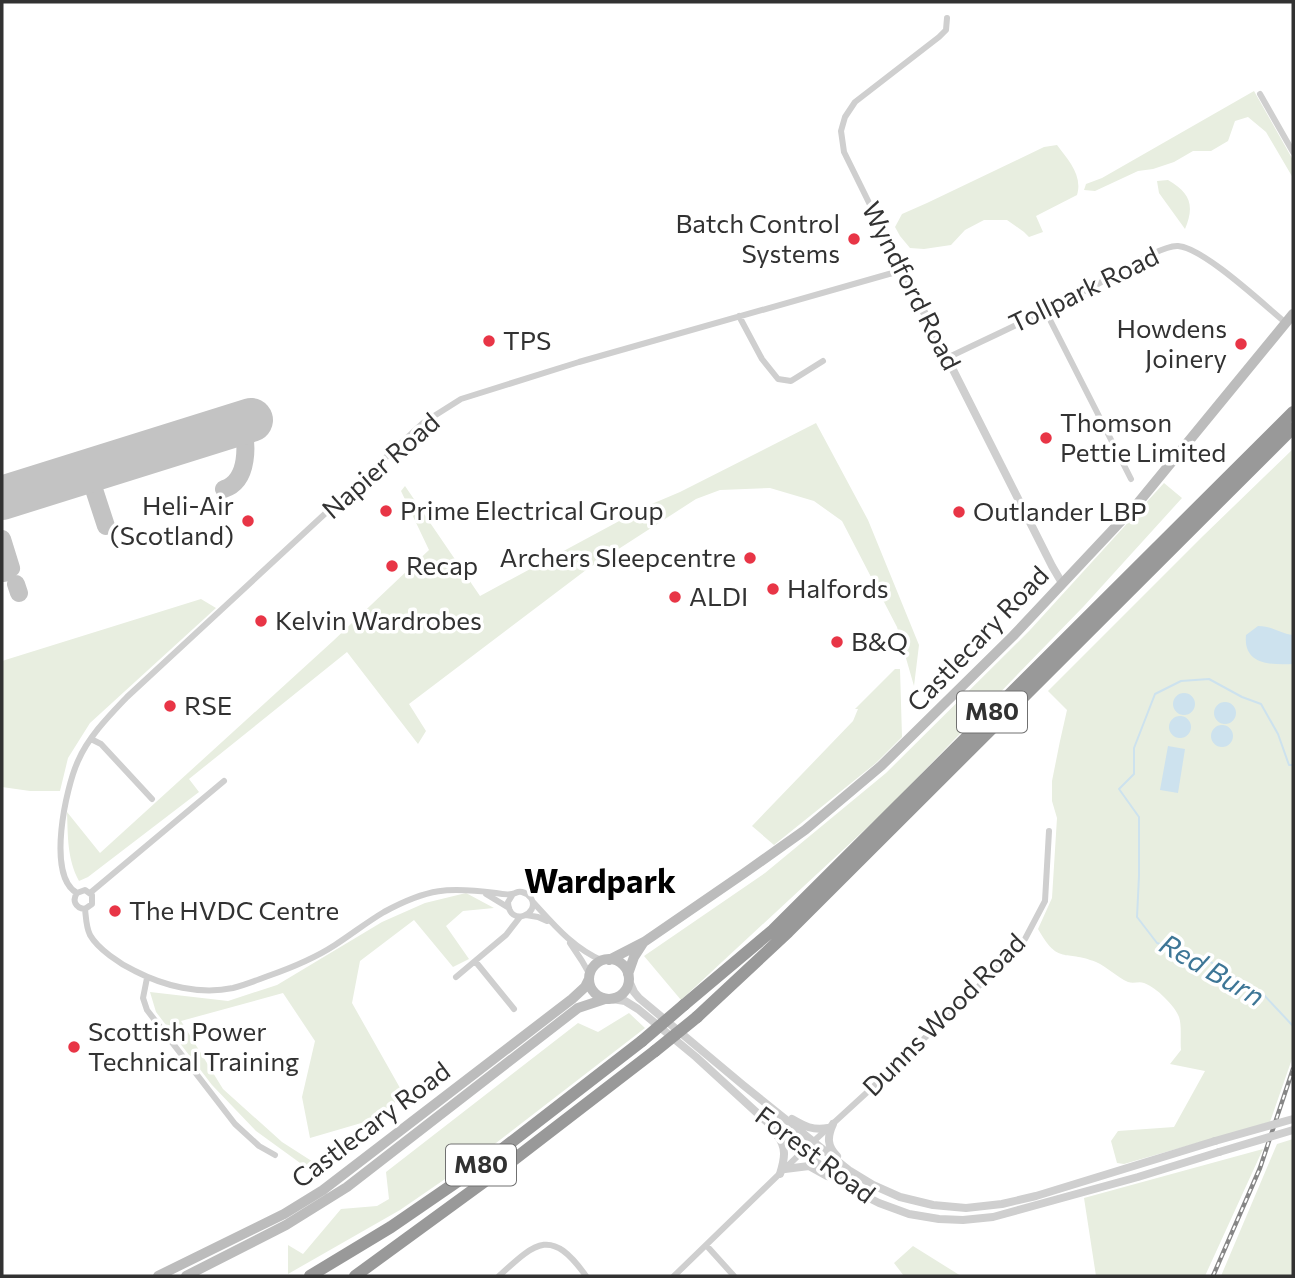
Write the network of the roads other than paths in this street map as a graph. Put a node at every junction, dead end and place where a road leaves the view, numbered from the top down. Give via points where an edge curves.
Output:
1 (947, 18) dead end
2 (1260, 94) dead end
3 (1293, 152) edge
4 (879, 223) joint
5 (903, 270) junction
6 (1045, 310) junction
7 (1293, 314) edge
8 (739, 316) junction
9 (1286, 323) junction
10 (947, 358) junction
11 (823, 361) dead end
12 (1293, 412) edge
13 (1293, 428) edge
14 (1131, 479) dead end
15 (1062, 583) junction
16 (91, 738) junction
17 (224, 781) dead end
18 (152, 799) dead end
19 (1049, 831) dead end
20 (475, 890) junction
21 (77, 893) junction
22 (90, 893) junction
23 (513, 894) junction
24 (532, 901) junction
25 (85, 909) junction
26 (510, 910) junction
27 (523, 916) junction
28 (549, 921) junction
29 (506, 935) junction
30 (567, 939) junction
31 (644, 942) junction
32 (606, 960) junction
33 (475, 961) junction
34 (456, 976) dead end
35 (589, 977) junction
36 (628, 977) junction
37 (147, 978) junction
38 (608, 999) junction
39 (514, 1009) dead end
40 (771, 1107) junction
41 (761, 1116) junction
42 (1293, 1119) edge
43 (830, 1126) junction
44 (797, 1129) junction
45 (1293, 1130) edge
46 (813, 1142) junction
47 (803, 1151) junction
48 (275, 1155) dead end
49 (825, 1168) junction
50 (782, 1171) junction
51 (856, 1174) junction
52 (851, 1189) junction
53 (413, 1234) junction
54 (706, 1245) junction
55 (158, 1276) edge
56 (186, 1276) edge
57 (310, 1276) edge
58 (345, 1276) edge
59 (355, 1276) edge
60 (499, 1276) edge
61 (586, 1276) edge
62 (674, 1276) edge
63 (734, 1276) edge

1 - 4 street, Wyndford Road via 946,30 939,37 855,102 845,117 841,131 844,152
2 - 3 street
4 - 5 street, Wyndford Road
5 - 8 street, Napier Road
5 - 10 street, Wyndford Road
6 - 9 street, Tollpark Road via 1175,246 1208,259
6 - 10 street, Tollpark Road
6 - 14 street
7 - 9 main road, Castlecary Road
8 - 11 street via 778,379 790,381
8 - 16 street, Napier Road via 461,399 423,423 127,697
9 - 15 main road, Castlecary Road via 1138,503
10 - 15 street, Wyndford Road
12 - 57 highway, M80, bridge via 773,930 642,1041 487,1161
13 - 53 highway, M80, bridge via 788,932 697,1017
15 - 31 main road, Castlecary Road via 909,739 840,802
16 - 18 street
16 - 21 street, Napier Road via 71,781 61,830 65,877
17 - 22 street
19 - 43 street, Dunns Wood Road via 1045,901 1025,939
20 - 23 street, Napier Road
20 - 26 street, Napier Road
20 - 37 street, Napier Road via 437,891 405,900 334,946 286,970 232,988 200,990
21 - 22 street
21 - 25 street, Napier Road via 75,903
22 - 25 street via 92,904
23 - 24 street via 525,893
23 - 26 street
24 - 27 street via 532,909
24 - 28 street
25 - 37 street, Napier Road via 90,936 110,956
26 - 27 street
26 - 29 street
27 - 28 street
27 - 29 street
28 - 30 street
29 - 33 street
30 - 32 street
30 - 35 street
31 - 32 main road, Castlecary Road
31 - 36 main road, Castlecary Road
32 - 35 main road via 595,965
32 - 36 main road via 619,962
33 - 34 street
33 - 39 street
35 - 38 main road via 594,993
35 - 55 main road, Castlecary Road via 580,993 564,1006 323,1190
36 - 38 main road via 624,992
36 - 40 street, Forest Road via 639,998
37 - 48 street via 142,998 147,1010 235,1124
38 - 41 street, Forest Road via 638,1009
38 - 56 main road, Castlecary Road via 578,1008 337,1194
40 - 43 street via 810,1129
40 - 44 street, Forest Road
41 - 47 street, Forest Road
41 - 50 street via 782,1142
42 - 51 street, Forest Road, bridge via 1002,1204 933,1205 900,1197
43 - 46 street, Dunns Wood Road
43 - 51 street via 832,1150
44 - 46 street, Forest Road
44 - 47 street
45 - 52 street, Forest Road, bridge via 983,1218 909,1214
46 - 47 street, Dunns Wood Road
46 - 49 street
46 - 51 street, Forest Road
47 - 49 street, Forest Road
47 - 50 street, Dunns Wood Road
49 - 52 street, Forest Road
50 - 52 street via 809,1166
50 - 54 street, Dunns Wood Road
53 - 58 highway, M80
53 - 59 highway, M80
54 - 62 street, Dunns Wood Road
54 - 63 street
60 - 61 street via 542,1244 555,1245

